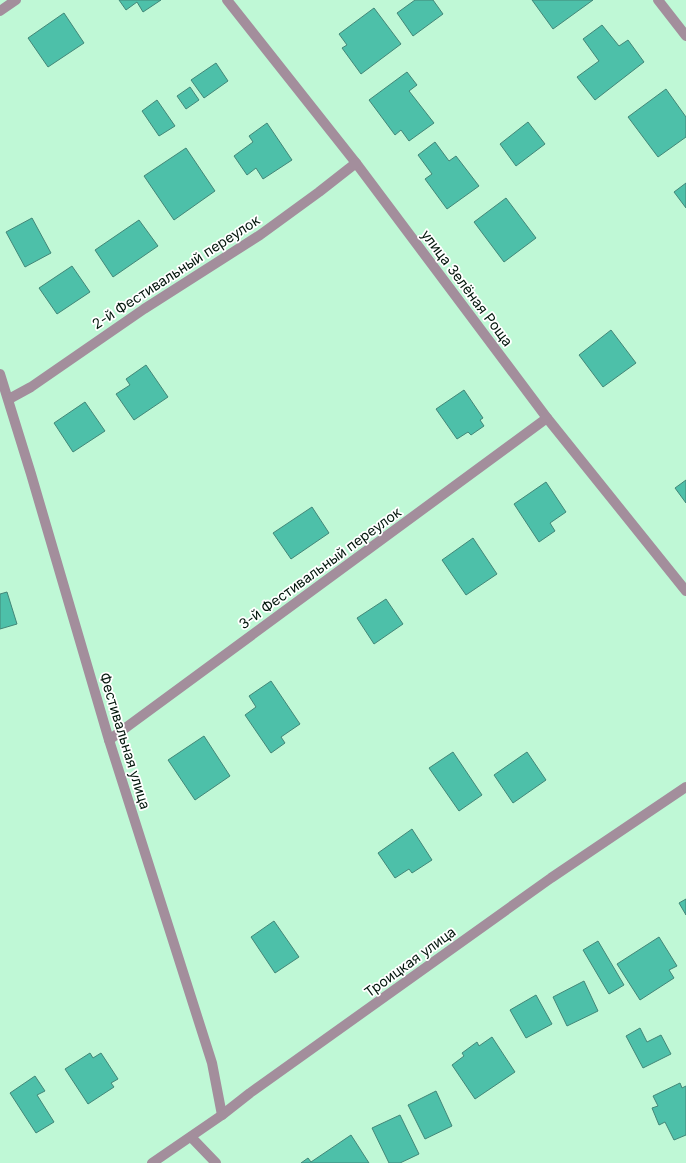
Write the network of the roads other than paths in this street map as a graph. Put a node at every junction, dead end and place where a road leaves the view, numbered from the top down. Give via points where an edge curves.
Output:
1 (16, 0) edge
2 (227, 0) edge
3 (658, 0) edge
4 (0, 11) edge
5 (686, 36) edge
6 (356, 163) junction
7 (0, 374) edge
8 (9, 399) junction
9 (547, 418) junction
10 (686, 591) edge
11 (109, 740) junction
12 (686, 787) edge
13 (222, 1115) junction
14 (190, 1137) junction
15 (152, 1163) edge
16 (216, 1163) edge

1 - 4 street
2 - 6 street, улица Зелёная Роща
3 - 5 street
6 - 8 street, 2-й Фестивальный переулок via 260,235 144,308 31,387
6 - 9 street, улица Зелёная Роща
7 - 8 street, Фестивальная улица
8 - 11 street, Фестивальная улица
9 - 10 street, улица Зелёная Роща
9 - 11 street, 3-й Фестивальный переулок
11 - 13 street, Фестивальная улица via 212,1063
12 - 13 street, Троицкая улица via 551,878
13 - 14 street, Троицкая улица
14 - 15 street, Троицкая улица
14 - 16 street

